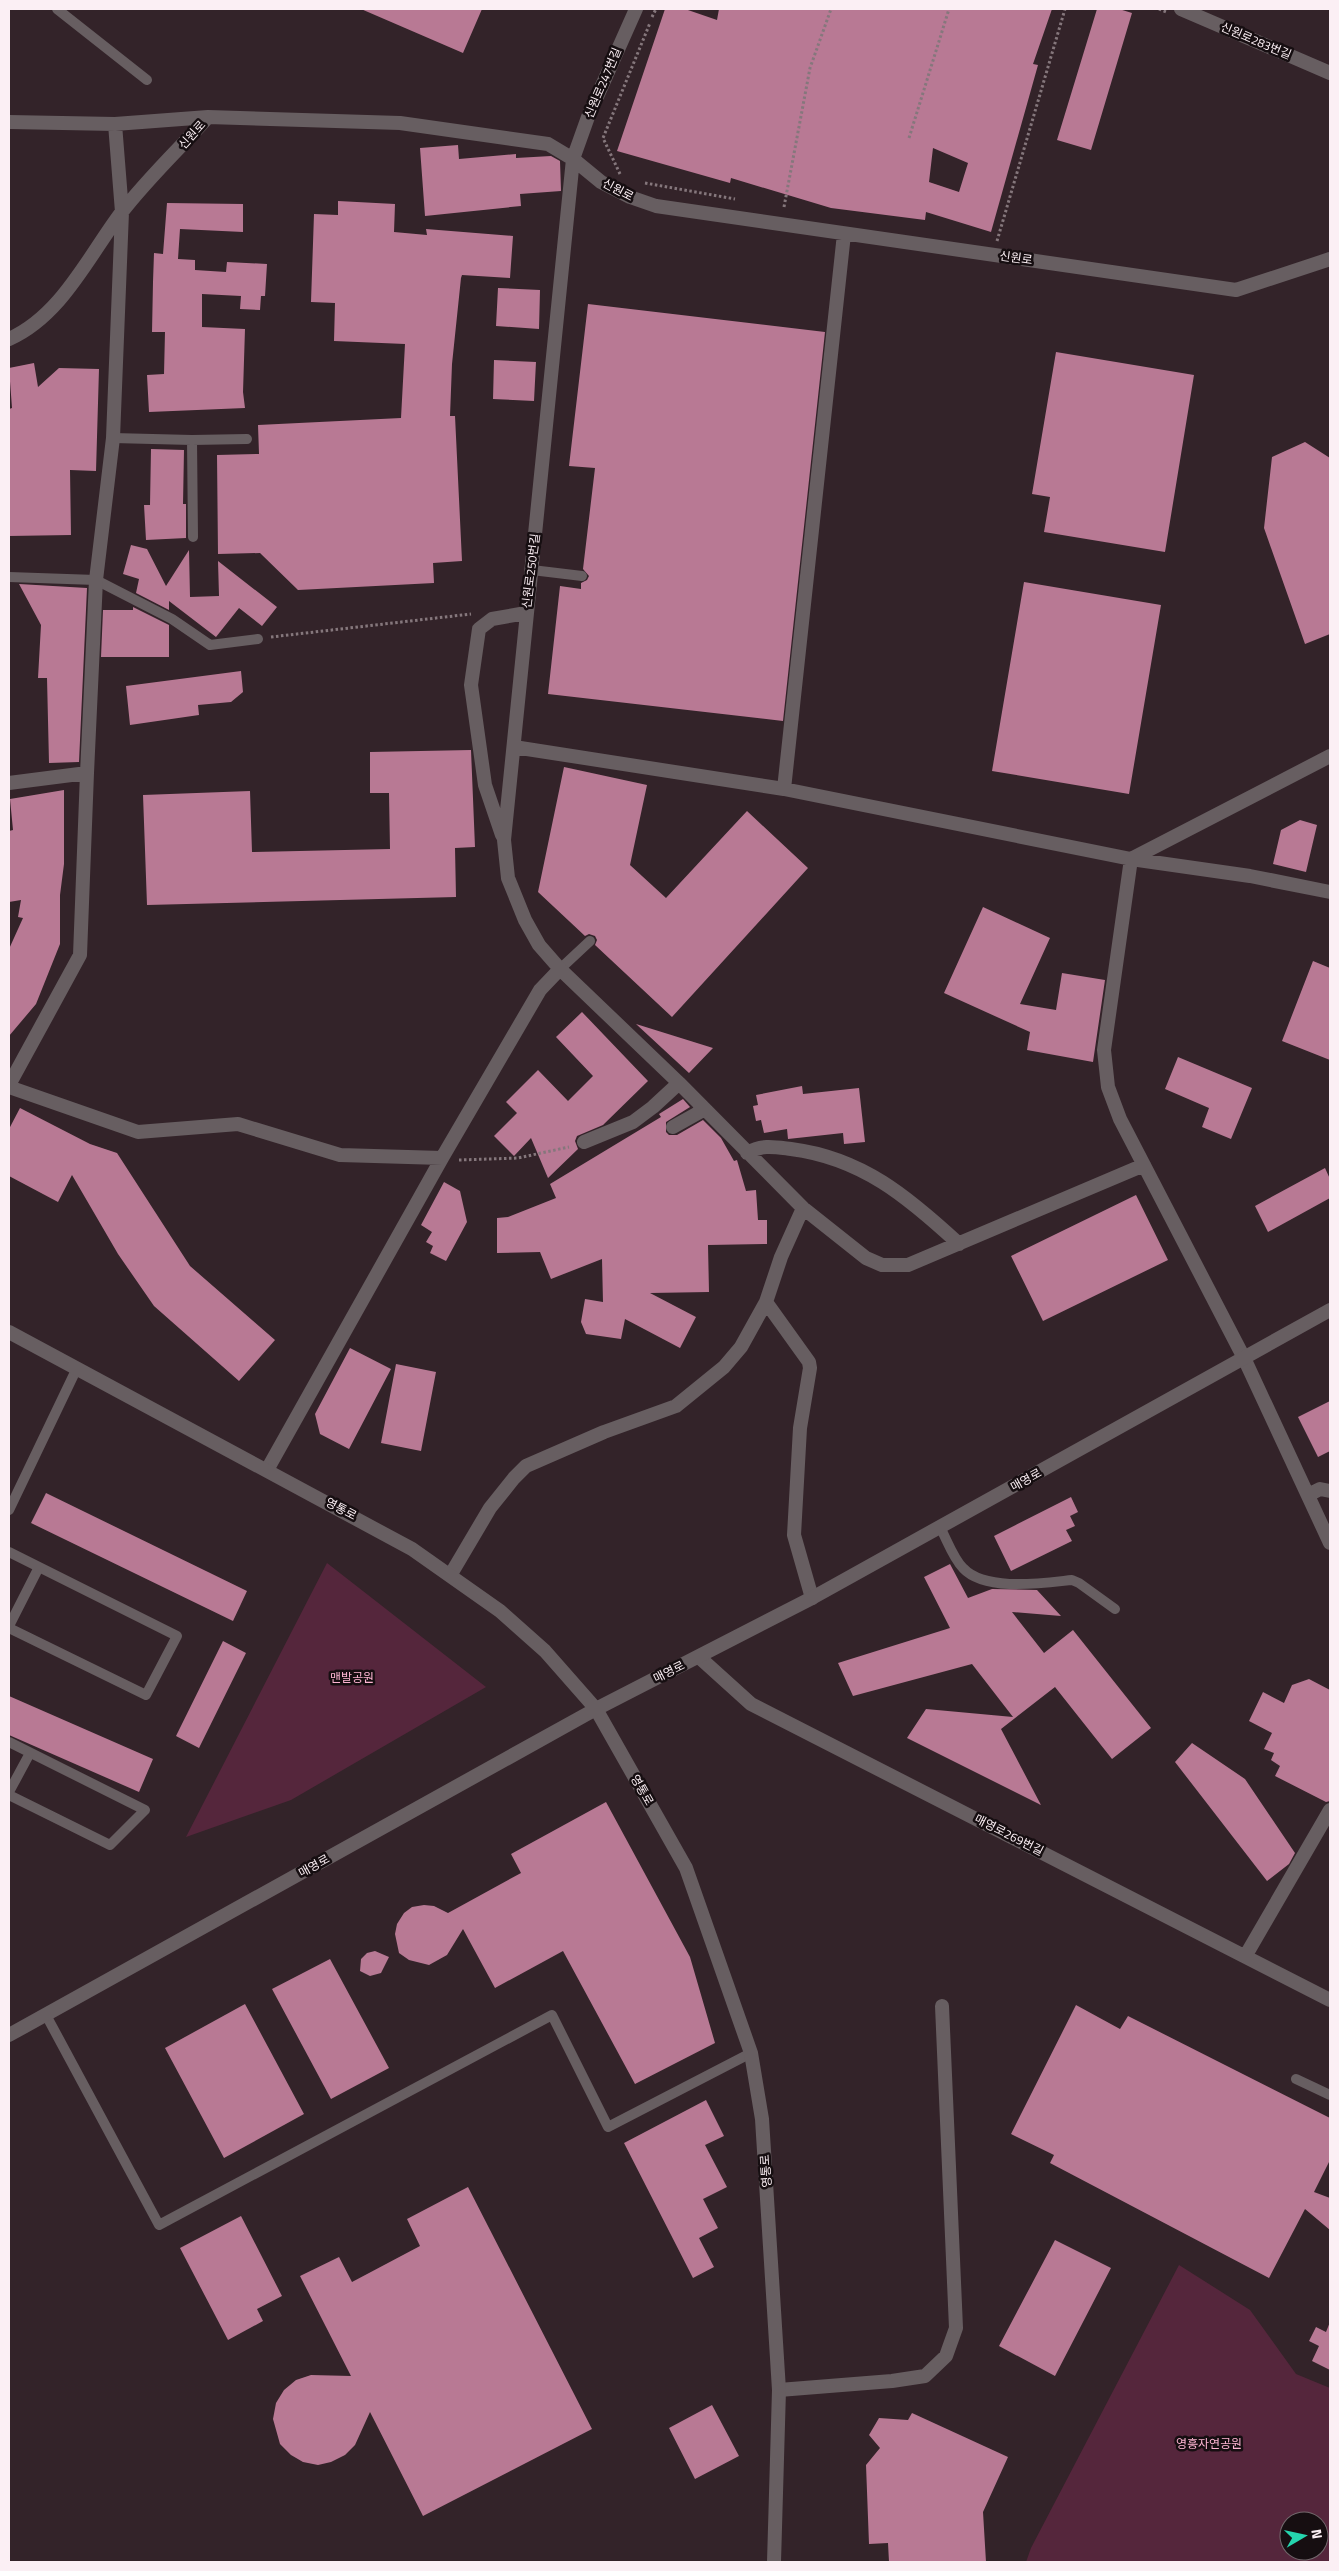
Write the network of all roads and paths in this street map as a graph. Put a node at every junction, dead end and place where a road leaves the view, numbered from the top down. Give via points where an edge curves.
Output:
1 (57, 9) edge
2 (636, 9) edge
3 (656, 9) edge
4 (830, 9) edge
5 (948, 9) edge
6 (1065, 9) edge
7 (1181, 9) edge
8 (1330, 73) edge
9 (147, 80) dead end
10 (208, 117) junction
11 (9, 122) edge
12 (115, 124) junction
13 (909, 138) dead end
14 (574, 159) junction
15 (623, 179) dead end
16 (642, 182) dead end
17 (736, 199) dead end
18 (774, 206) dead end
19 (784, 207) junction
20 (794, 209) dead end
21 (122, 212) junction
22 (844, 234) junction
23 (1005, 245) dead end
24 (1330, 259) edge
25 (9, 340) edge
26 (113, 438) junction
27 (247, 438) dead end
28 (192, 440) junction
29 (193, 537) dead end
30 (532, 570) junction
31 (582, 576) dead end
32 (9, 577) edge
33 (96, 580) junction
34 (526, 613) junction
35 (484, 623) junction
36 (258, 639) joint
37 (514, 747) junction
38 (1330, 756) edge
39 (88, 773) junction
40 (9, 783) edge
41 (784, 789) junction
42 (504, 840) junction
43 (1131, 859) junction
44 (1330, 892) edge
45 (590, 940) dead end
46 (560, 969) junction
47 (679, 1083) junction
48 (9, 1086) edge
49 (702, 1107) junction
50 (673, 1127) dead end
51 (584, 1142) joint
52 (747, 1153) junction
53 (442, 1158) junction
54 (1144, 1165) junction
55 (803, 1208) junction
56 (959, 1244) junction
57 (766, 1302) junction
58 (1330, 1310) edge
59 (9, 1332) edge
60 (1244, 1358) junction
61 (77, 1368) junction
62 (267, 1470) junction
63 (1330, 1491) edge
64 (1308, 1495) junction
65 (9, 1510) edge
66 (940, 1528) junction
67 (1330, 1543) edge
68 (9, 1552) edge
69 (39, 1567) junction
70 (451, 1574) junction
71 (812, 1598) junction
72 (1115, 1609) dead end
73 (9, 1627) edge
74 (699, 1656) junction
75 (596, 1709) junction
76 (9, 1742) edge
77 (30, 1753) junction
78 (9, 1794) edge
79 (1330, 1810) edge
80 (1246, 1955) junction
81 (1330, 2000) edge
82 (942, 2006) dead end
83 (46, 2016) junction
84 (9, 2036) edge
85 (750, 2053) junction
86 (1296, 2079) dead end
87 (1330, 2095) edge
88 (779, 2390) junction
89 (774, 2562) edge

1 - 9 lane
2 - 14 street, 신원로247번길 via 588,117
3 - 15 path via 603,138
4 - 19 path via 810,68
5 - 13 path
6 - 23 path via 996,244
7 - 8 street, 신원로283번길
10 - 12 street
10 - 14 street, 신원로 via 433,126 548,144
10 - 21 street, 신원로
11 - 12 street
12 - 21 street
14 - 22 street, 신원로 via 601,182 656,206
14 - 30 street, 신원로250번길
16 - 17 path
18 - 19 path
19 - 20 path
21 - 25 street, 신원로 via 51,310 36,324
21 - 26 street
22 - 24 street, 신원로 via 1236,290
22 - 41 street
26 - 28 lane
26 - 33 street
27 - 28 lane
28 - 29 lane
30 - 31 lane
30 - 34 street, 신원로250번길
32 - 33 lane
33 - 36 lane via 172,618 210,645
33 - 39 street
34 - 35 street
34 - 37 street, 신원로250번길
35 - 36 path via 474,614
35 - 42 street via 476,638 471,685 484,785
37 - 41 street
37 - 42 street, 신원로250번길
38 - 43 street
39 - 40 street
39 - 48 street via 80,955
41 - 43 street
42 - 46 street, 신원로250번길 via 508,878 525,920
43 - 44 street via 1250,876
43 - 54 street via 1104,1050 1113,1104
45 - 46 lane
46 - 47 street, 신원로250번길
46 - 53 street via 540,990
47 - 49 street, 신원로250번길
47 - 51 street via 633,1122
48 - 53 street via 138,1132 238,1124 340,1155
49 - 50 street
49 - 52 street, 신원로250번길
51 - 53 path via 518,1158 490,1161
52 - 55 street, 신원로250번길
52 - 56 street via 757,1146 784,1148 855,1166 889,1184
53 - 62 street
54 - 56 street, 신원로250번길
54 - 60 street
55 - 56 street, 신원로250번길 via 849,1246 882,1265 908,1265
55 - 57 street via 781,1257
57 - 70 street via 732,1358 676,1406 604,1432 526,1466 490,1508
57 - 71 street via 810,1368 800,1428 794,1535
58 - 60 street, 매영로
59 - 61 street, 영통로
60 - 64 street
60 - 66 street, 매영로
61 - 62 street, 영통로
61 - 65 lane
62 - 70 street, 영통로
63 - 64 street via 1320,1489
64 - 67 street
66 - 71 street, 매영로
66 - 72 lane via 962,1568 984,1580 1025,1584 1072,1580
68 - 69 lane
69 - 73 lane
69 - 73 lane via 177,1636 146,1695
70 - 75 street, 영통로 via 545,1651
71 - 74 street, 매영로
74 - 75 street, 매영로
74 - 80 street, 매영로269번길 via 751,1704
75 - 83 street, 매영로
75 - 85 street, 영통로 via 686,1868
76 - 77 lane
77 - 78 lane
77 - 78 lane via 145,1810 110,1845
79 - 80 street
80 - 81 street, 매영로269번길
82 - 88 street via 956,2328 946,2356 925,2376
83 - 84 street, 매영로
83 - 85 lane via 159,2225 552,2015 608,2126
85 - 88 street, 영통로 via 762,2119
86 - 87 lane
88 - 89 street, 영통로

